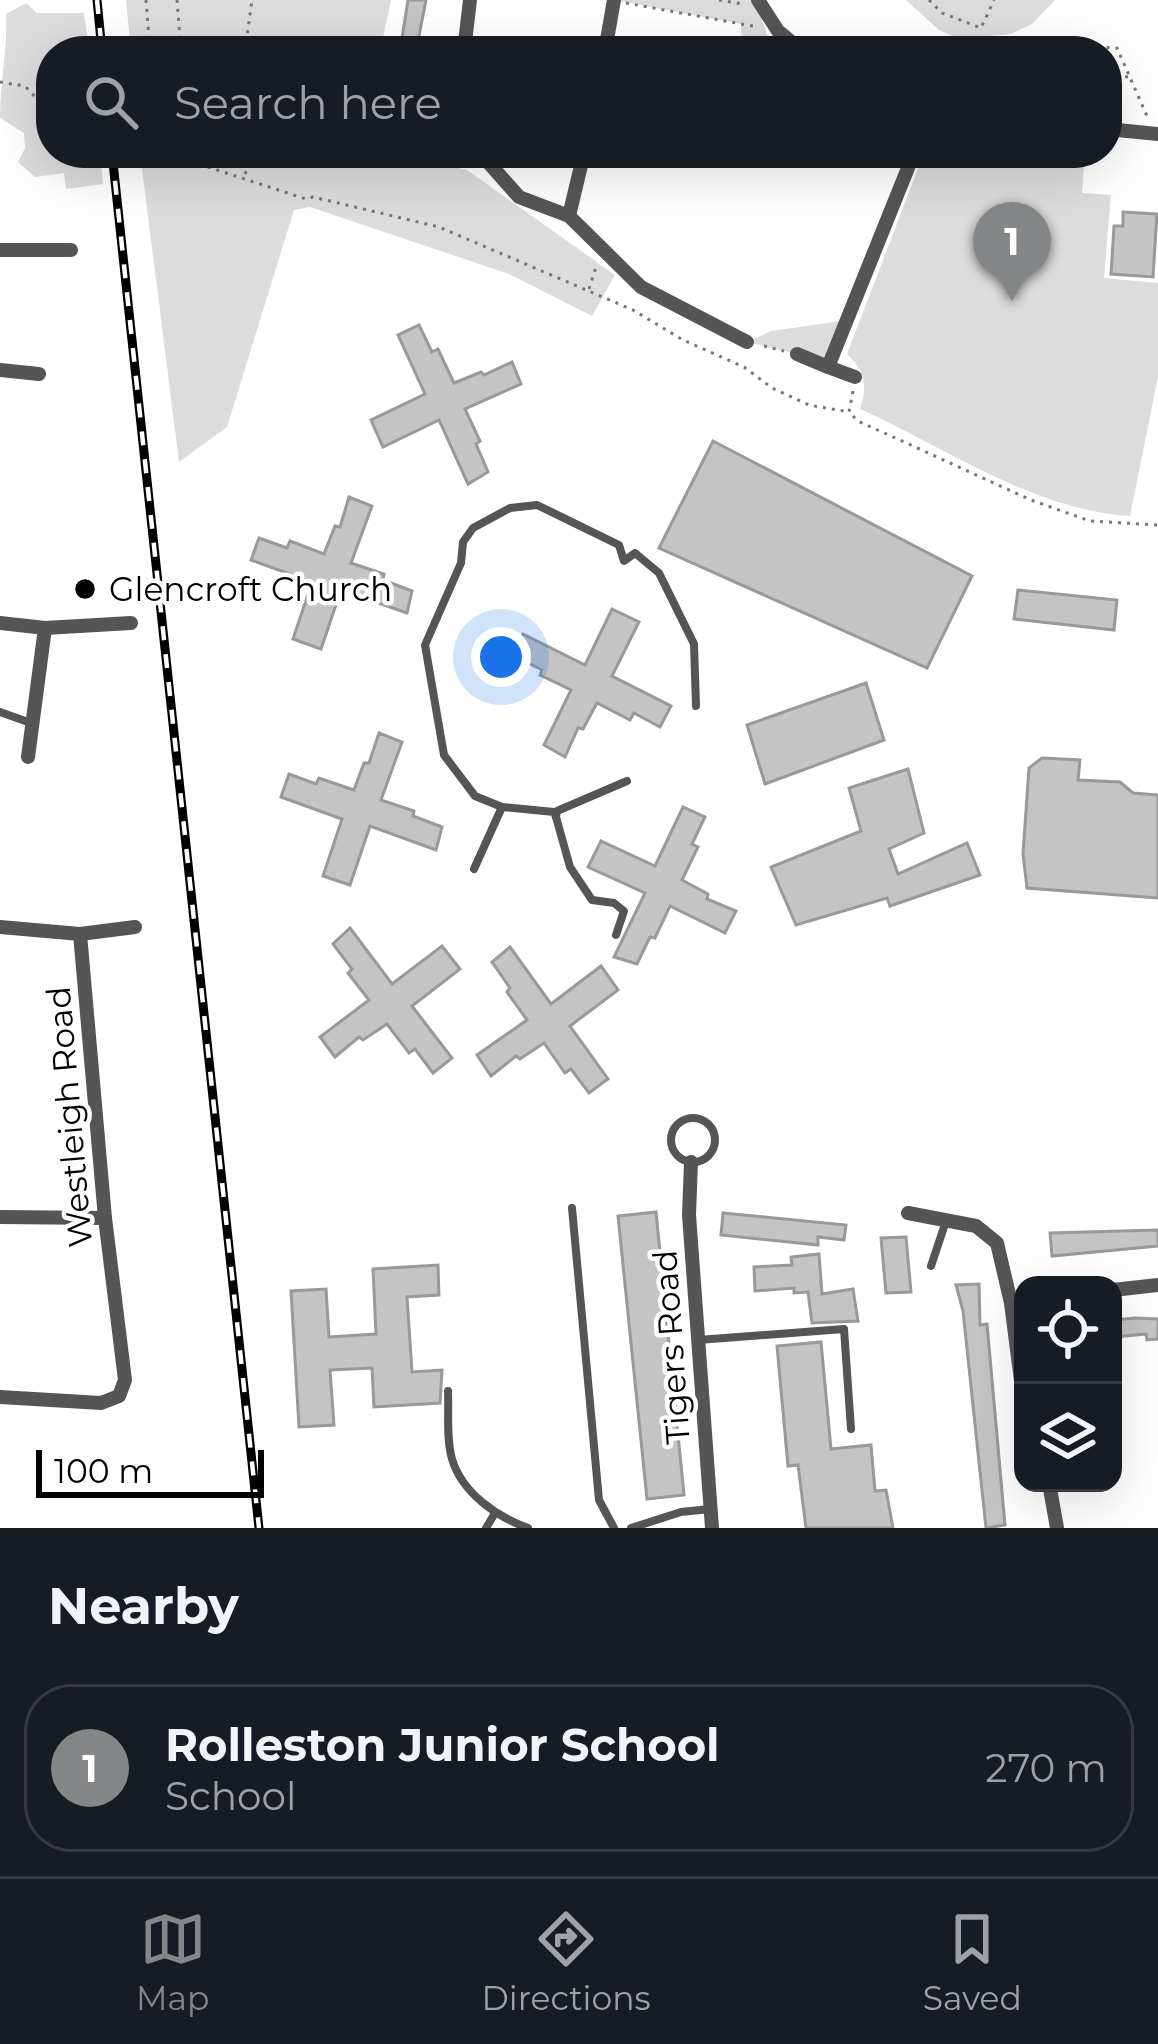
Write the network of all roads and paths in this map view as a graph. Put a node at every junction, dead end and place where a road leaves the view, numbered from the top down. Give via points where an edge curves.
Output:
1 (146, 0) edge
2 (177, 0) edge
3 (252, 0) edge
4 (470, 0) edge
5 (614, 0) edge
6 (719, 0) edge
7 (929, 0) edge
8 (994, 0) edge
9 (760, 4) edge
10 (778, 31) junction
11 (149, 36) edge
12 (181, 36) edge
13 (247, 36) edge
14 (466, 36) edge
15 (608, 36) edge
16 (784, 36) edge
17 (1122, 59) edge
18 (1122, 77) edge
19 (1130, 77) junction
20 (0, 82) edge
21 (36, 98) edge
22 (1122, 130) edge
23 (1157, 134) edge
24 (216, 168) edge
25 (247, 168) edge
26 (492, 168) edge
27 (581, 168) edge
28 (908, 168) edge
29 (244, 177) junction
30 (569, 216) junction
31 (602, 245) junction
32 (0, 250) edge
33 (71, 250) dead end
34 (588, 292) junction
35 (747, 342) joint
36 (797, 354) joint
37 (828, 367) junction
38 (0, 370) edge
39 (39, 374) dead end
40 (855, 377) joint
41 (849, 412) junction
42 (1158, 525) edge
43 (0, 623) edge
44 (131, 623) dead end
45 (45, 628) junction
46 (696, 706) dead end
47 (0, 712) edge
48 (32, 724) junction
49 (28, 757) dead end
50 (627, 781) dead end
51 (502, 807) junction
52 (556, 817) junction
53 (474, 869) dead end
54 (0, 927) edge
55 (135, 927) dead end
56 (80, 934) junction
57 (616, 935) dead end
58 (691, 1162) junction
59 (572, 1208) dead end
60 (908, 1214) dead end
61 (0, 1217) edge
62 (105, 1218) junction
63 (946, 1220) junction
64 (932, 1266) dead end
65 (1158, 1285) edge
66 (1122, 1289) edge
67 (1014, 1293) edge
68 (698, 1340) junction
69 (448, 1391) dead end
70 (0, 1397) edge
71 (851, 1429) dead end
72 (1051, 1492) edge
73 (710, 1509) junction
74 (495, 1513) junction
75 (486, 1528) edge
76 (528, 1528) edge
77 (614, 1528) edge
78 (631, 1528) edge
79 (712, 1528) edge
80 (1057, 1528) edge

1 - 11 path
2 - 12 path
3 - 13 path
4 - 14 street
5 - 10 path
5 - 15 street
6 - 9 path
7 - 8 path via 982,28
9 - 10 street
10 - 16 street
17 - 19 path
18 - 19 path
19 - 23 path
20 - 21 path via 25,86
22 - 23 street
24 - 29 path
25 - 29 path
26 - 30 street via 519,197
27 - 30 street
28 - 37 street
29 - 34 path via 440,227
30 - 31 street
31 - 34 path
31 - 35 street via 641,287
32 - 33 street
34 - 41 path via 772,388
35 - 36 path
36 - 37 street
37 - 40 street
38 - 39 street
40 - 41 path
41 - 42 path via 1030,500 1090,521
43 - 45 street
44 - 45 street
45 - 48 street
46 - 51 lane via 694,644 659,573 635,553 624,561 619,544 537,505 510,508 463,542 425,646 444,755 475,796
47 - 48 lane
48 - 49 street
50 - 52 lane
51 - 52 lane
51 - 53 lane
52 - 57 lane via 570,867 592,900 624,911
54 - 56 street
55 - 56 street
56 - 62 street, Westleigh Road
58 - 58 lane via 704,1159 714,1142 707,1124 693,1118 680,1123 671,1143
58 - 68 street, Tigers Road
59 - 77 lane via 599,1500
60 - 63 street
61 - 62 street
62 - 70 street, Westleigh Road via 122,1391 108,1402
63 - 64 lane
63 - 67 street via 976,1226 997,1243
65 - 66 street
68 - 71 lane via 844,1329
68 - 73 street, Tigers Road
69 - 74 lane via 451,1457
72 - 80 street
73 - 78 lane
73 - 79 street, Tigers Road
74 - 75 lane
74 - 76 lane

